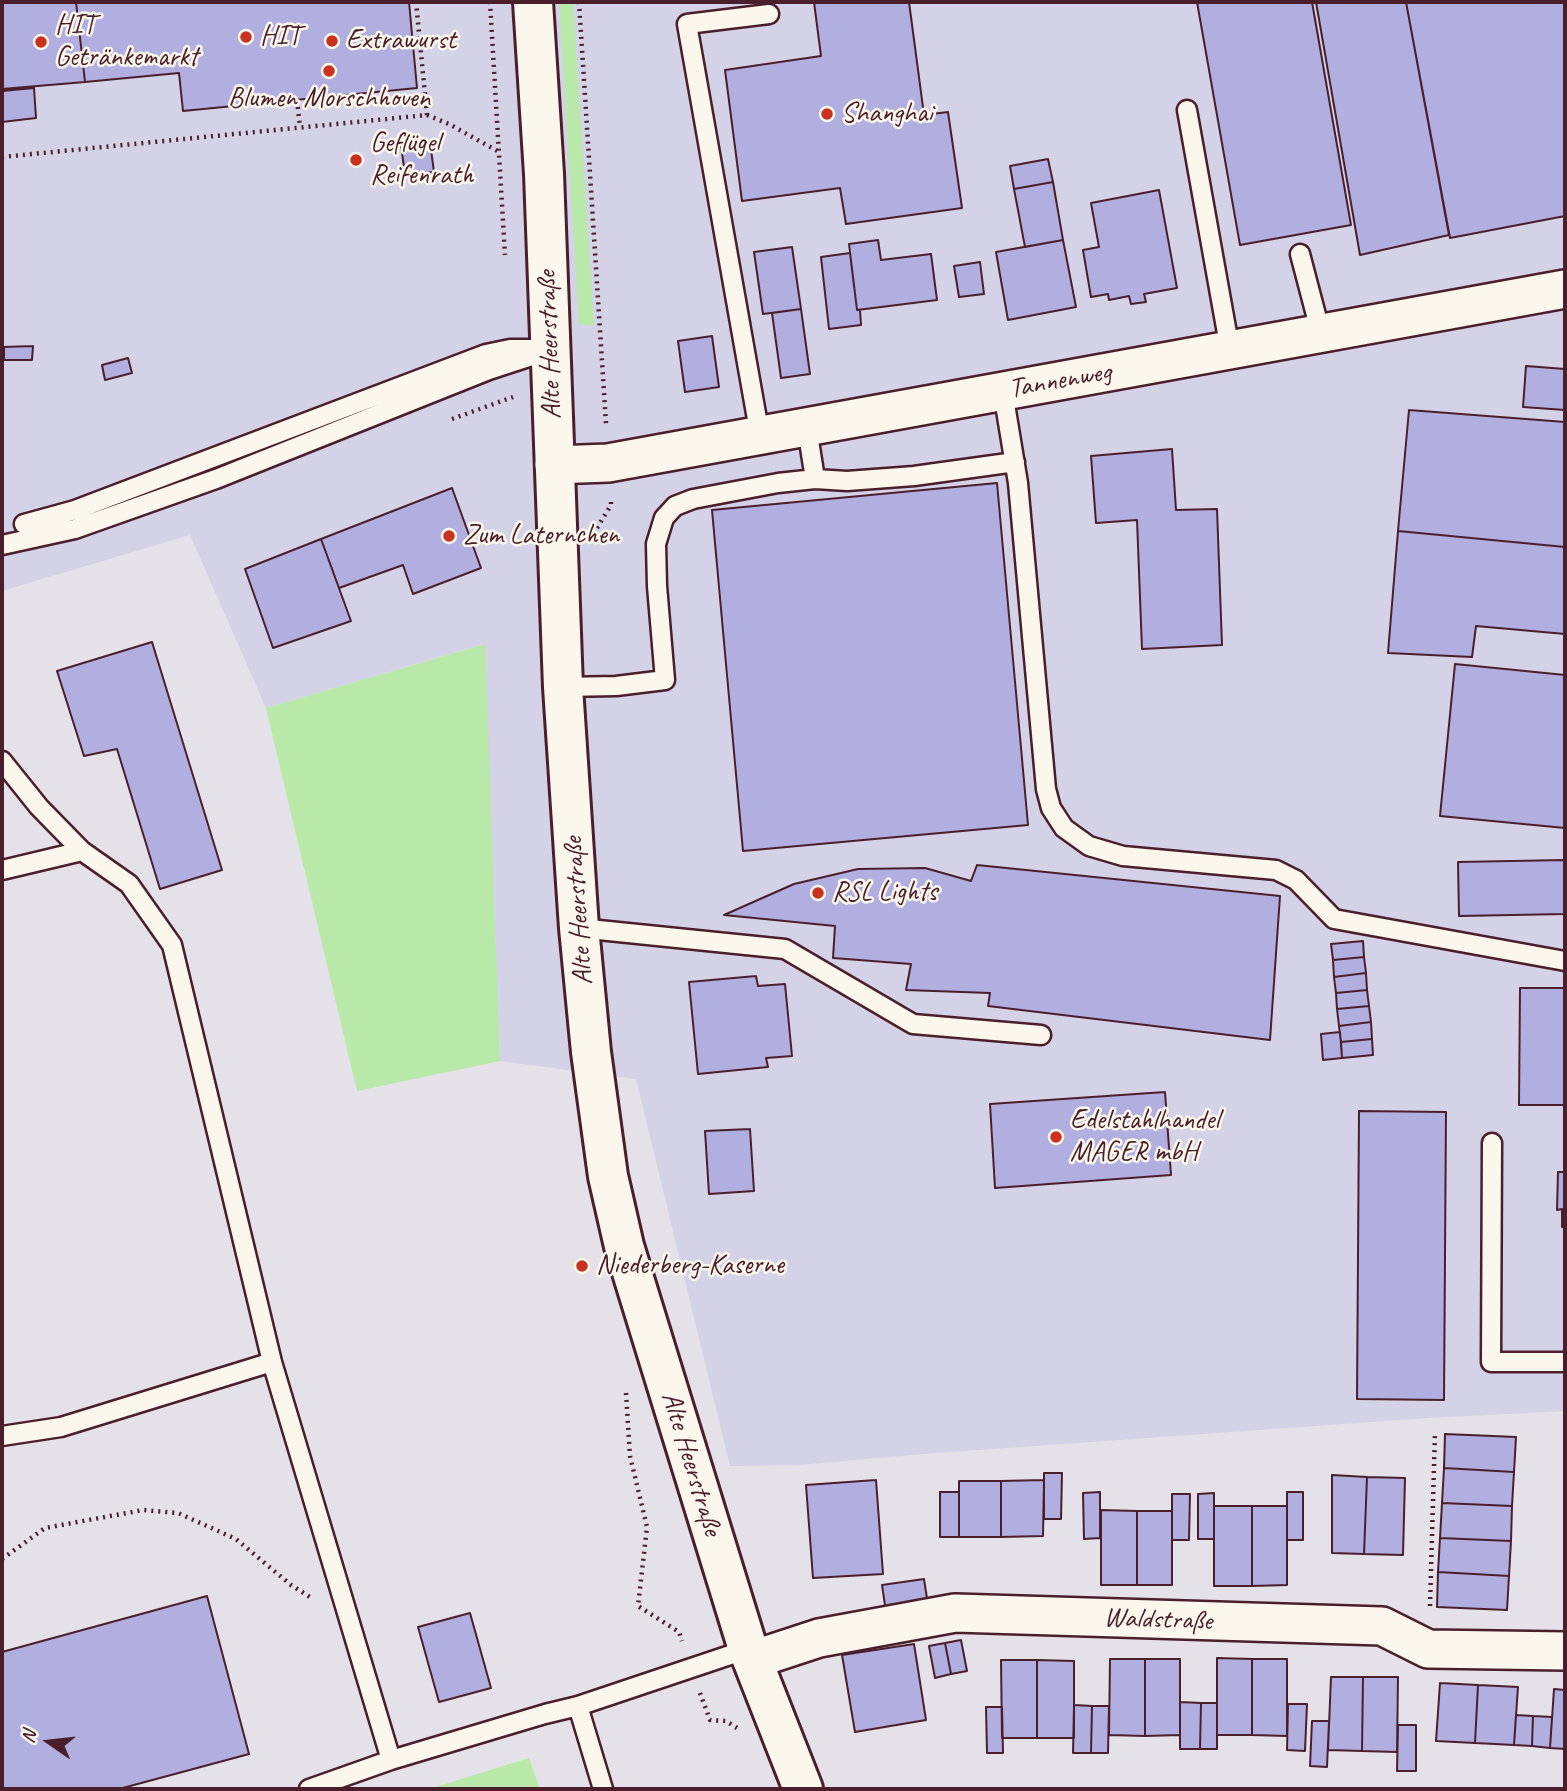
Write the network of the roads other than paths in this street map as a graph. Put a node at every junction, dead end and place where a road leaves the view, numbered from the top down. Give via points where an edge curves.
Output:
1 (533, 2) edge
2 (769, 14) dead end
3 (1187, 110) dead end
4 (1300, 254) dead end
5 (1565, 289) edge
6 (1321, 334) junction
7 (550, 349) junction
8 (1230, 351) junction
9 (1003, 392) junction
10 (807, 428) junction
11 (760, 436) junction
12 (1015, 462) junction
13 (554, 466) junction
14 (816, 479) junction
15 (24, 524) dead end
16 (2, 545) edge
17 (563, 687) junction
18 (2, 761) edge
19 (82, 851) junction
20 (2, 870) edge
21 (579, 928) junction
22 (1565, 961) edge
23 (1041, 1035) dead end
24 (1492, 1143) dead end
25 (272, 1362) junction
26 (1565, 1362) edge
27 (2, 1436) edge
28 (1565, 1651) edge
29 (750, 1655) junction
30 (578, 1706) junction
31 (391, 1760) junction
32 (309, 1789) edge
33 (603, 1789) edge
34 (803, 1789) edge

1 - 7 street, Alte Heerstraße
2 - 11 lane via 687,24
3 - 8 lane
4 - 6 lane
5 - 6 street, Tannenweg
6 - 8 street, Tannenweg
7 - 13 street, Alte Heerstraße
7 - 15 lane via 486,354 75,510
7 - 16 lane via 216,479 75,529
8 - 9 street, Tannenweg
9 - 10 street, Tannenweg
9 - 12 lane
10 - 11 street, Tannenweg
10 - 14 lane
11 - 13 street, Tannenweg via 608,463
12 - 14 lane via 914,477
12 - 22 lane via 1046,789 1064,828 1089,846 1123,856 1276,870 1296,880 1334,919
13 - 17 street, Alte Heerstraße
14 - 17 lane via 675,506 664,518 656,544 665,680
17 - 21 street, Alte Heerstraße
18 - 19 lane
19 - 20 lane
19 - 25 lane via 129,884 172,945
21 - 23 lane via 785,949 913,1024
21 - 29 street, Alte Heerstraße via 604,1148 621,1234
24 - 26 lane via 1491,1362
25 - 27 lane via 61,1427
25 - 31 lane
28 - 29 street, Waldstraße via 1428,1649 1382,1626 955,1614
29 - 30 lane
29 - 34 street, Alte Heerstraße
30 - 31 lane
30 - 33 lane
31 - 32 lane

